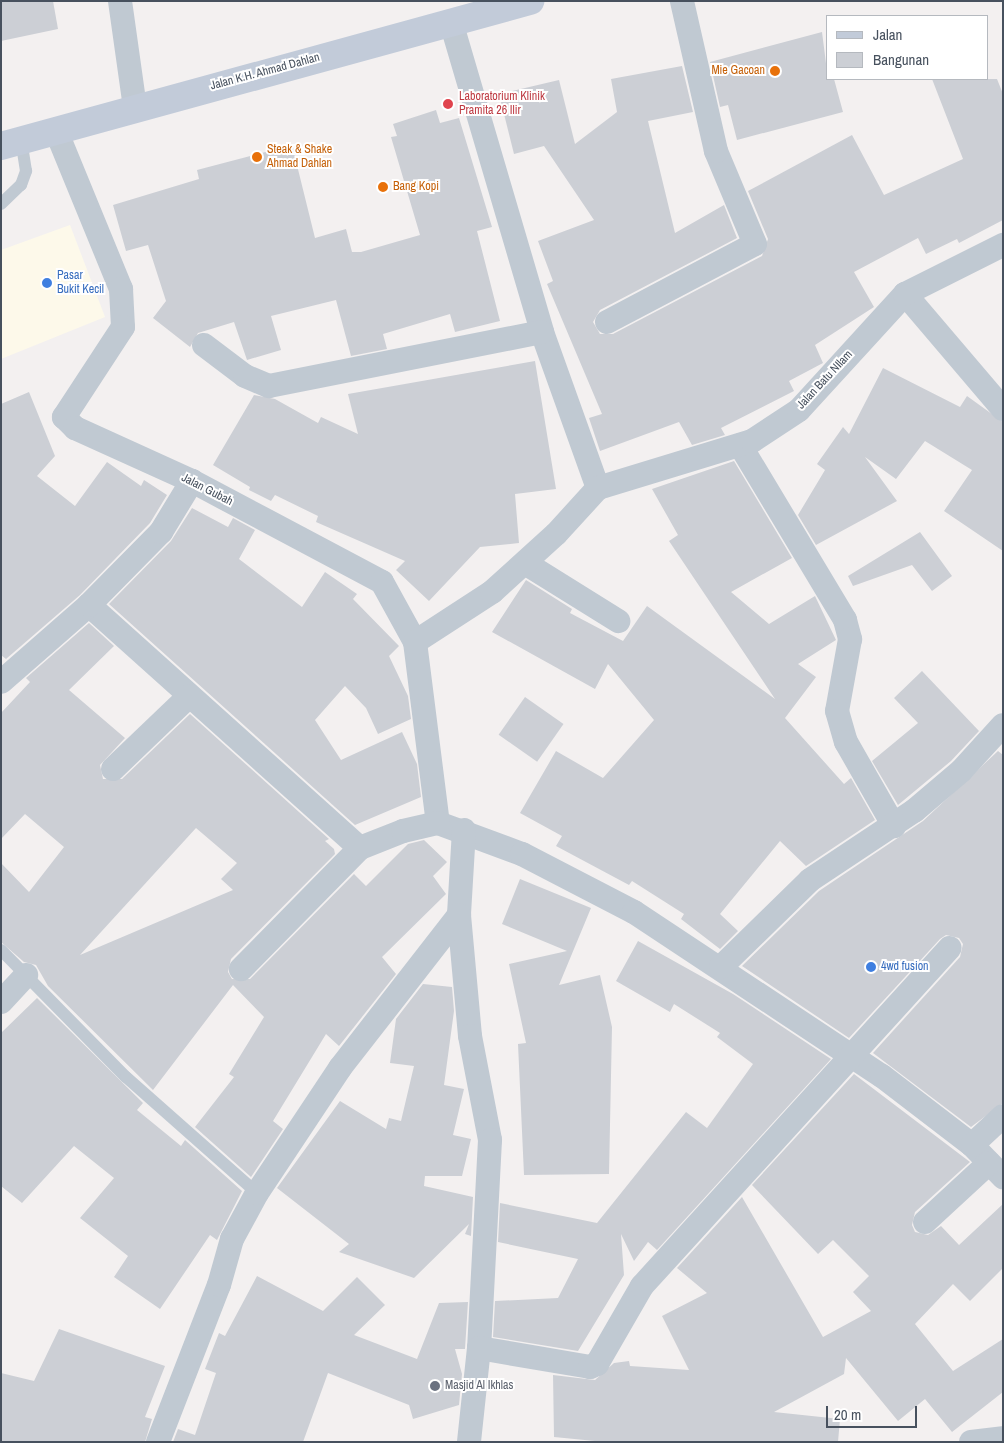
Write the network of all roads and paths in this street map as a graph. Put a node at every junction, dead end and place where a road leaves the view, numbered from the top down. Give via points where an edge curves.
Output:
1 (120, 1) edge
2 (530, 1) edge
3 (682, 1) edge
4 (451, 22) junction
5 (135, 108) junction
6 (56, 133) junction
7 (11, 144) edge
8 (1, 204) edge
9 (1003, 246) edge
10 (905, 294) junction
11 (607, 322) dead end
12 (542, 332) junction
13 (204, 345) dead end
14 (1003, 410) edge
15 (740, 445) junction
16 (192, 481) junction
17 (598, 488) junction
18 (525, 563) junction
19 (88, 605) junction
20 (618, 621) dead end
21 (415, 642) junction
22 (1, 682) edge
23 (189, 696) junction
24 (1003, 725) edge
25 (113, 768) dead end
26 (438, 823) junction
27 (894, 826) junction
28 (464, 830) junction
29 (360, 848) junction
30 (459, 915) junction
31 (950, 948) dead end
32 (1, 950) edge
33 (721, 967) junction
34 (241, 969) dead end
35 (26, 975) junction
36 (1, 1002) edge
37 (849, 1056) junction
38 (1003, 1116) edge
39 (972, 1145) junction
40 (996, 1170) edge
41 (257, 1194) junction
42 (925, 1222) dead end
43 (479, 1348) junction
44 (1003, 1438) edge
45 (158, 1442) edge
46 (469, 1442) edge
47 (971, 1442) edge

1 - 5 street
2 - 4 main road, Jalan K.H. Ahmad Dahlan
3 - 11 street via 716,151 755,244
4 - 5 main road, Jalan K.H. Ahmad Dahlan
4 - 12 street
5 - 6 main road, Jalan K.H. Ahmad Dahlan
6 - 7 main road, Jalan K.H. Ahmad Dahlan
6 - 16 street, Jalan Gubah via 121,289 123,327 64,417 75,428
7 - 8 lane via 26,171 21,185
9 - 10 street, Jalan Batu NIlam
10 - 14 street
10 - 15 street, Jalan Batu NIlam via 799,410
12 - 13 street via 269,386 245,376
12 - 17 street
15 - 17 street, Jalan Batu NIlam
15 - 27 street via 845,620 850,639 836,711 846,742
16 - 19 street via 161,532
16 - 21 street, Jalan Gubah via 382,582
17 - 18 street
18 - 20 street
18 - 21 street via 492,592
19 - 22 street
19 - 23 street
21 - 26 street, Jalan Gubah
23 - 25 street
23 - 29 street
24 - 27 street via 961,771
26 - 28 street
26 - 29 street via 403,831
27 - 33 street via 810,880
28 - 30 street
28 - 33 street via 522,854 634,912
29 - 34 street
30 - 41 street via 340,1068
30 - 43 street via 470,1036 490,1140
31 - 37 street
32 - 35 lane
33 - 37 street
35 - 36 street
35 - 41 lane via 126,1076
37 - 39 street
37 - 43 street via 642,1286 597,1364 590,1367
38 - 39 street
39 - 40 street
40 - 42 street
41 - 45 street via 232,1239 219,1285
43 - 46 street
44 - 47 street

